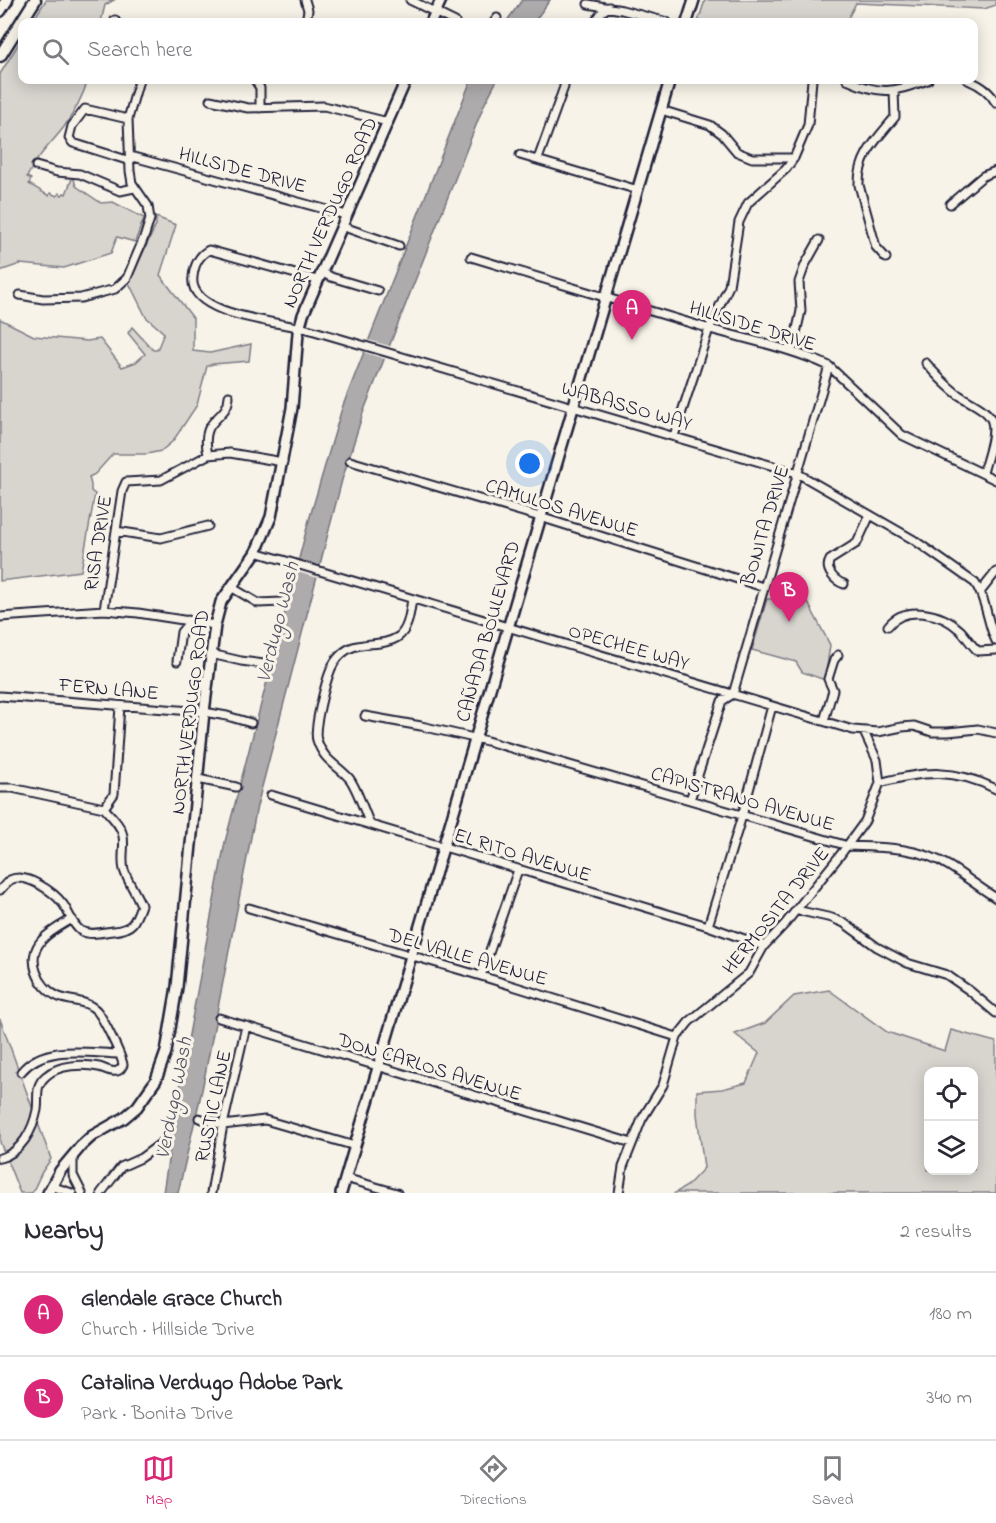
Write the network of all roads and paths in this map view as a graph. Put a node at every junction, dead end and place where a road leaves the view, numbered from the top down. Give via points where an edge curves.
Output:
1 (7, 0) edge
2 (35, 0) edge
3 (304, 0) edge
4 (410, 0) edge
5 (441, 0) edge
6 (694, 0) edge
7 (588, 4) dead end
8 (609, 8) junction
9 (0, 11) edge
10 (435, 12) junction
11 (24, 18) edge
12 (307, 18) edge
13 (433, 18) edge
14 (447, 18) edge
15 (599, 18) edge
16 (650, 18) edge
17 (688, 18) edge
18 (18, 27) edge
19 (0, 56) edge
20 (138, 84) edge
21 (258, 84) edge
22 (404, 84) edge
23 (564, 84) edge
24 (669, 84) edge
25 (812, 84) edge
26 (858, 84) edge
27 (916, 84) edge
28 (978, 84) edge
29 (894, 91) junction
30 (210, 100) dead end
31 (996, 103) edge
32 (260, 108) junction
33 (661, 110) junction
34 (128, 119) junction
35 (388, 122) junction
36 (520, 155) dead end
37 (794, 158) junction
38 (130, 159) junction
39 (538, 159) junction
40 (36, 166) dead end
41 (996, 171) edge
42 (134, 188) junction
43 (638, 189) junction
44 (950, 204) dead end
45 (346, 215) junction
46 (341, 226) junction
47 (819, 240) dead end
48 (399, 246) dead end
49 (471, 257) dead end
50 (886, 258) dead end
51 (319, 276) junction
52 (378, 291) dead end
53 (20, 295) dead end
54 (606, 297) junction
55 (300, 327) junction
56 (709, 329) junction
57 (792, 351) junction
58 (926, 363) dead end
59 (829, 366) junction
60 (229, 396) dead end
61 (573, 407) junction
62 (674, 436) junction
63 (208, 455) junction
64 (350, 461) dead end
65 (283, 462) junction
66 (797, 473) junction
67 (983, 473) junction
68 (996, 480) edge
69 (870, 515) junction
70 (540, 517) junction
71 (208, 526) dead end
72 (116, 531) junction
73 (256, 552) junction
74 (996, 572) edge
75 (844, 584) dead end
76 (763, 586) junction
77 (231, 587) junction
78 (981, 591) junction
79 (412, 599) junction
80 (282, 602) dead end
81 (104, 610) junction
82 (0, 617) edge
83 (179, 619) junction
84 (188, 620) junction
85 (215, 625) junction
86 (888, 626) dead end
87 (508, 627) junction
88 (181, 632) junction
89 (996, 641) edge
90 (996, 650) edge
91 (211, 654) junction
92 (838, 655) dead end
93 (177, 661) dead end
94 (264, 663) dead end
95 (732, 694) junction
96 (0, 696) edge
97 (120, 706) junction
98 (772, 706) junction
99 (204, 712) junction
100 (365, 716) dead end
101 (824, 721) junction
102 (250, 723) dead end
103 (864, 732) junction
104 (996, 733) edge
105 (474, 739) junction
106 (198, 779) junction
107 (880, 783) junction
108 (236, 787) dead end
109 (0, 788) edge
110 (996, 789) edge
111 (271, 795) dead end
112 (690, 800) junction
113 (104, 808) junction
114 (742, 816) junction
115 (370, 824) junction
116 (848, 846) junction
117 (443, 847) junction
118 (518, 870) junction
119 (0, 890) edge
120 (996, 898) edge
121 (249, 909) dead end
122 (796, 910) junction
123 (72, 919) junction
124 (708, 926) junction
125 (764, 945) junction
126 (411, 957) junction
127 (481, 976) junction
128 (996, 1013) edge
129 (219, 1018) dead end
130 (246, 1026) junction
131 (677, 1037) junction
132 (119, 1054) junction
133 (376, 1067) junction
134 (21, 1072) dead end
135 (199, 1118) dead end
136 (223, 1125) junction
137 (164, 1141) dead end
138 (632, 1143) junction
139 (355, 1146) junction
140 (73, 1154) junction
141 (0, 1158) edge
142 (345, 1178) junction
143 (50, 1190) edge
144 (72, 1193) edge
145 (82, 1193) edge
146 (101, 1193) edge
147 (211, 1193) edge
148 (341, 1193) edge
149 (397, 1193) edge
150 (620, 1193) edge

1 - 9 highway
2 - 11 highway
3 - 12 street
4 - 10 street
5 - 10 main road
6 - 17 main road
7 - 8 street
8 - 15 street
8 - 16 street
10 - 13 main road
10 - 14 street
18 - 19 highway
20 - 34 street
21 - 32 street
22 - 35 main road, NORTH VERDUGO ROAD
23 - 39 street
24 - 33 main road, CAÑADA BOULEVARD
25 - 37 street via 808,125
26 - 29 street
27 - 29 street
28 - 31 street
29 - 50 street via 895,117 863,159 859,175 876,247
30 - 32 street
32 - 35 street via 324,106
33 - 37 street via 710,125 737,152 752,158
33 - 43 main road, CAÑADA BOULEVARD
34 - 38 street
34 - 38 street, HILLSIDE DRIVE via 85,108 69,138 73,143
35 - 45 main road, NORTH VERDUGO ROAD
36 - 39 street
37 - 56 street via 748,203 739,222 729,286
38 - 42 street
38 - 45 street, HILLSIDE DRIVE
39 - 43 street
40 - 42 street via 80,174 120,191
41 - 44 street via 983,176
42 - 53 street via 148,206 149,225 120,286 81,298
43 - 54 main road, CAÑADA BOULEVARD
45 - 46 main road, NORTH VERDUGO ROAD
46 - 48 street
46 - 51 main road, NORTH VERDUGO ROAD
47 - 57 street via 799,282 801,311
49 - 54 street, HILLSIDE DRIVE
51 - 52 street
51 - 55 main road, NORTH VERDUGO ROAD
51 - 55 street, WABASSO WAY via 209,250 199,258 192,279 197,295 219,309
54 - 56 street, HILLSIDE DRIVE
54 - 61 main road, CAÑADA BOULEVARD
55 - 61 street, WABASSO WAY
55 - 65 main road, NORTH VERDUGO ROAD
56 - 57 street, HILLSIDE DRIVE
56 - 62 street
57 - 59 street, HILLSIDE DRIVE
58 - 67 street via 936,376 992,420
59 - 66 street, BONITA DRIVE
59 - 67 street, HILLSIDE DRIVE via 902,435
60 - 63 street via 228,404 204,439
61 - 62 street, WABASSO WAY
61 - 70 main road, CAÑADA BOULEVARD
62 - 66 street, WABASSO WAY
63 - 65 street via 230,453
63 - 72 street, RISA DRIVE via 161,480 126,482
64 - 70 street, CAMULOS AVENUE
65 - 73 main road, NORTH VERDUGO ROAD via 271,517
66 - 69 street, WABASSO WAY
66 - 76 street, BONITA DRIVE
67 - 68 street, HILLSIDE DRIVE
69 - 75 street via 857,543 828,564 836,581
69 - 78 street, WABASSO WAY via 914,540
70 - 76 street, CAMULOS AVENUE
70 - 87 main road, CAÑADA BOULEVARD
71 - 72 street via 161,538
72 - 81 street, RISA DRIVE
73 - 77 main road, NORTH VERDUGO ROAD
73 - 79 street, OPECHEE WAY
74 - 78 street
76 - 95 street, BONITA DRIVE
77 - 80 street via 258,603
77 - 85 main road, NORTH VERDUGO ROAD
78 - 89 street
79 - 87 street, OPECHEE WAY
79 - 115 street via 400,636 354,647 340,655 325,686 315,734 329,762 350,779
81 - 82 street
81 - 83 street
83 - 84 street
83 - 88 street
84 - 85 street
84 - 88 street
85 - 91 main road, NORTH VERDUGO ROAD
86 - 90 street via 898,616 916,612 954,625 978,651
87 - 95 street, OPECHEE WAY
87 - 105 main road, CAÑADA BOULEVARD
88 - 93 street
91 - 94 street
91 - 99 main road, NORTH VERDUGO ROAD
92 - 101 street via 828,680 833,690
95 - 98 street, OPECHEE WAY
95 - 112 street, BONITA DRIVE via 722,701
96 - 97 street, FERN LANE
97 - 99 street, FERN LANE
97 - 113 street via 114,794
98 - 101 street, OPECHEE WAY
98 - 114 street
99 - 102 street, FERN LANE
99 - 106 main road, NORTH VERDUGO ROAD
100 - 105 street, CAPISTRANO AVENUE
101 - 103 street, OPECHEE WAY
103 - 104 street, OPECHEE WAY via 914,726 932,732 978,729
103 - 107 street via 877,760
105 - 112 street, CAPISTRANO AVENUE
105 - 117 main road, CAÑADA BOULEVARD
106 - 108 street
106 - 140 main road, NORTH VERDUGO ROAD via 177,987 162,1066 138,1107 92,1136
107 - 110 street via 930,773 974,780
107 - 116 street, HERMOSITA DRIVE via 866,820
109 - 113 street
111 - 115 street, EL RITO AVENUE
112 - 114 street, CAPISTRANO AVENUE
113 - 123 street via 119,826 123,866 141,905 127,929 92,934 76,927
114 - 116 street, CAPISTRANO AVENUE
114 - 124 street
115 - 117 street, EL RITO AVENUE
116 - 120 street, CAPISTRANO AVENUE via 899,848 933,858
116 - 122 street, HERMOSITA DRIVE
117 - 118 street, EL RITO AVENUE
117 - 126 main road, CAÑADA BOULEVARD
118 - 124 street, EL RITO AVENUE
118 - 127 street
119 - 123 street via 10,880 36,882 61,902
121 - 126 street, DEL VALLE AVENUE
122 - 125 street, HERMOSITA DRIVE
122 - 128 street via 844,923 907,963 947,975
123 - 132 street via 37,947 33,958 37,976 46,989 88,1004 98,1012
124 - 125 street, EL RITO AVENUE
125 - 131 street, HERMOSITA DRIVE via 749,973 689,1022
126 - 127 street, DEL VALLE AVENUE
126 - 133 main road, CAÑADA BOULEVARD
127 - 131 street, DEL VALLE AVENUE
129 - 130 street, DON CARLOS AVENUE
130 - 133 street, DON CARLOS AVENUE
130 - 136 street, RUSTIC LANE
131 - 138 street, HERMOSITA DRIVE via 663,1085
132 - 134 street via 50,1054 37,1058
132 - 141 street via 123,1065 118,1071 77,1066 45,1076 36,1091 37,1108 31,1130 16,1150
133 - 138 street, DON CARLOS AVENUE
133 - 139 main road, CAÑADA BOULEVARD
135 - 136 street
136 - 139 street via 265,1120
136 - 147 street, RUSTIC LANE
137 - 146 street via 121,1167
138 - 150 street, HERMOSITA DRIVE via 623,1167
139 - 142 main road, CAÑADA BOULEVARD
140 - 143 main road, NORTH VERDUGO ROAD
140 - 145 street via 73,1175
142 - 148 main road, CAÑADA BOULEVARD
142 - 149 street
143 - 144 street

